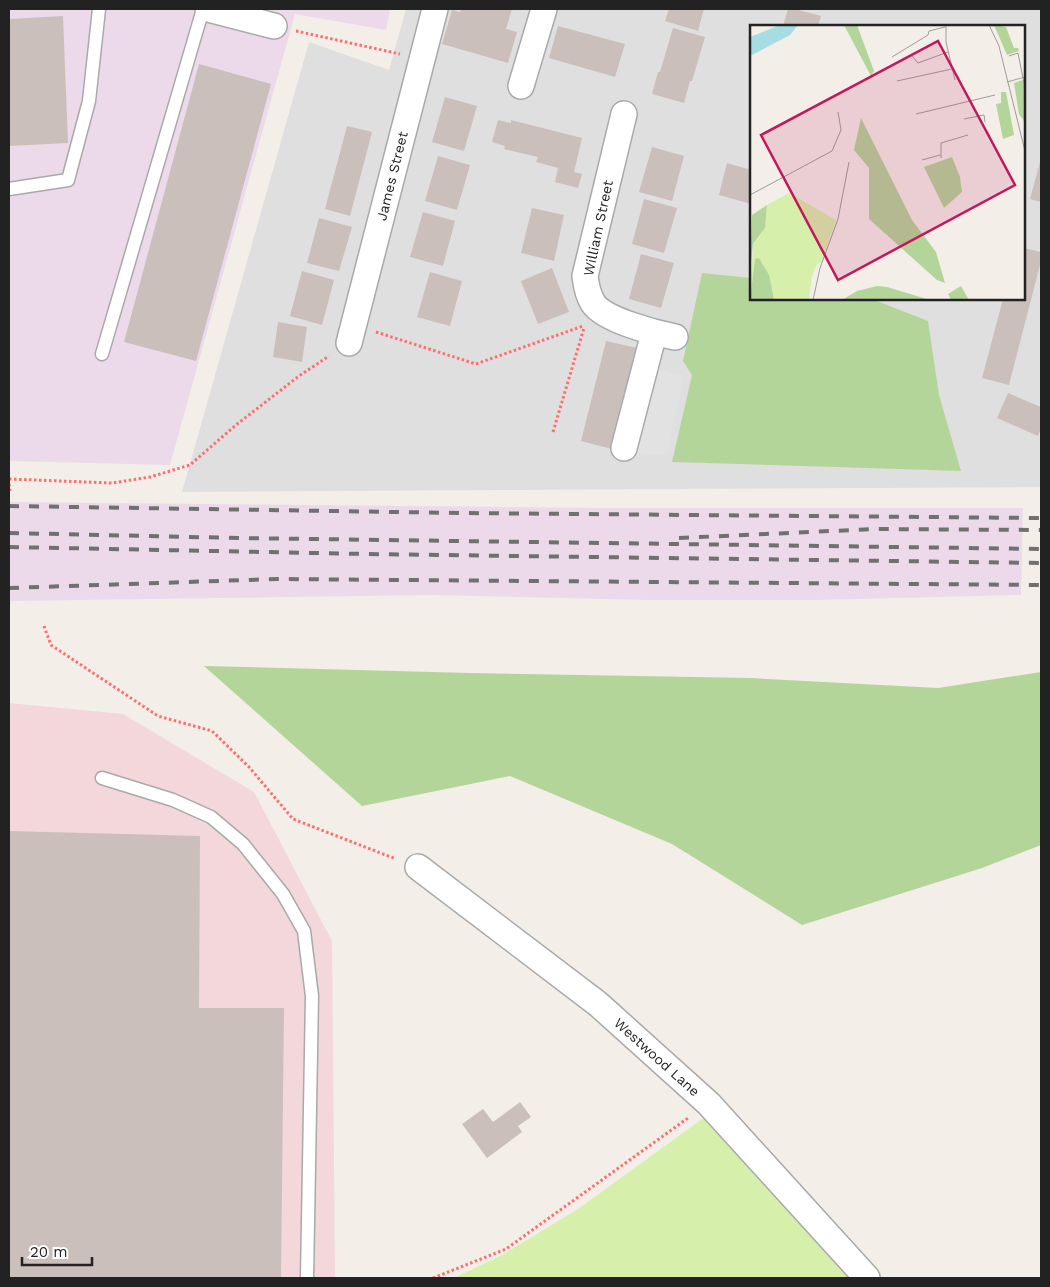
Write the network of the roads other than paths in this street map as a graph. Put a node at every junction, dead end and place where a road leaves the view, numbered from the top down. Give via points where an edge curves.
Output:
1 (99, 9) edge
2 (203, 9) edge
3 (208, 9) edge
4 (435, 9) edge
5 (544, 9) edge
6 (274, 26) road end
7 (521, 86) dead end
8 (624, 114) dead end
9 (9, 189) edge
10 (351, 334) road end
11 (102, 354) dead end
12 (624, 448) dead end
13 (102, 778) dead end
14 (418, 867) road end
15 (307, 1278) edge
16 (867, 1278) edge

1 - 9 lane via 89,101 68,180
2 - 11 lane
3 - 6 street
4 - 10 street, James Street
5 - 7 street
8 - 12 street, William Street via 585,276 587,289 593,303 604,314 664,335
13 - 15 lane via 173,800 211,817 243,844 283,894 304,931 312,996
14 - 16 street, Westwood Lane via 598,1004 709,1104

